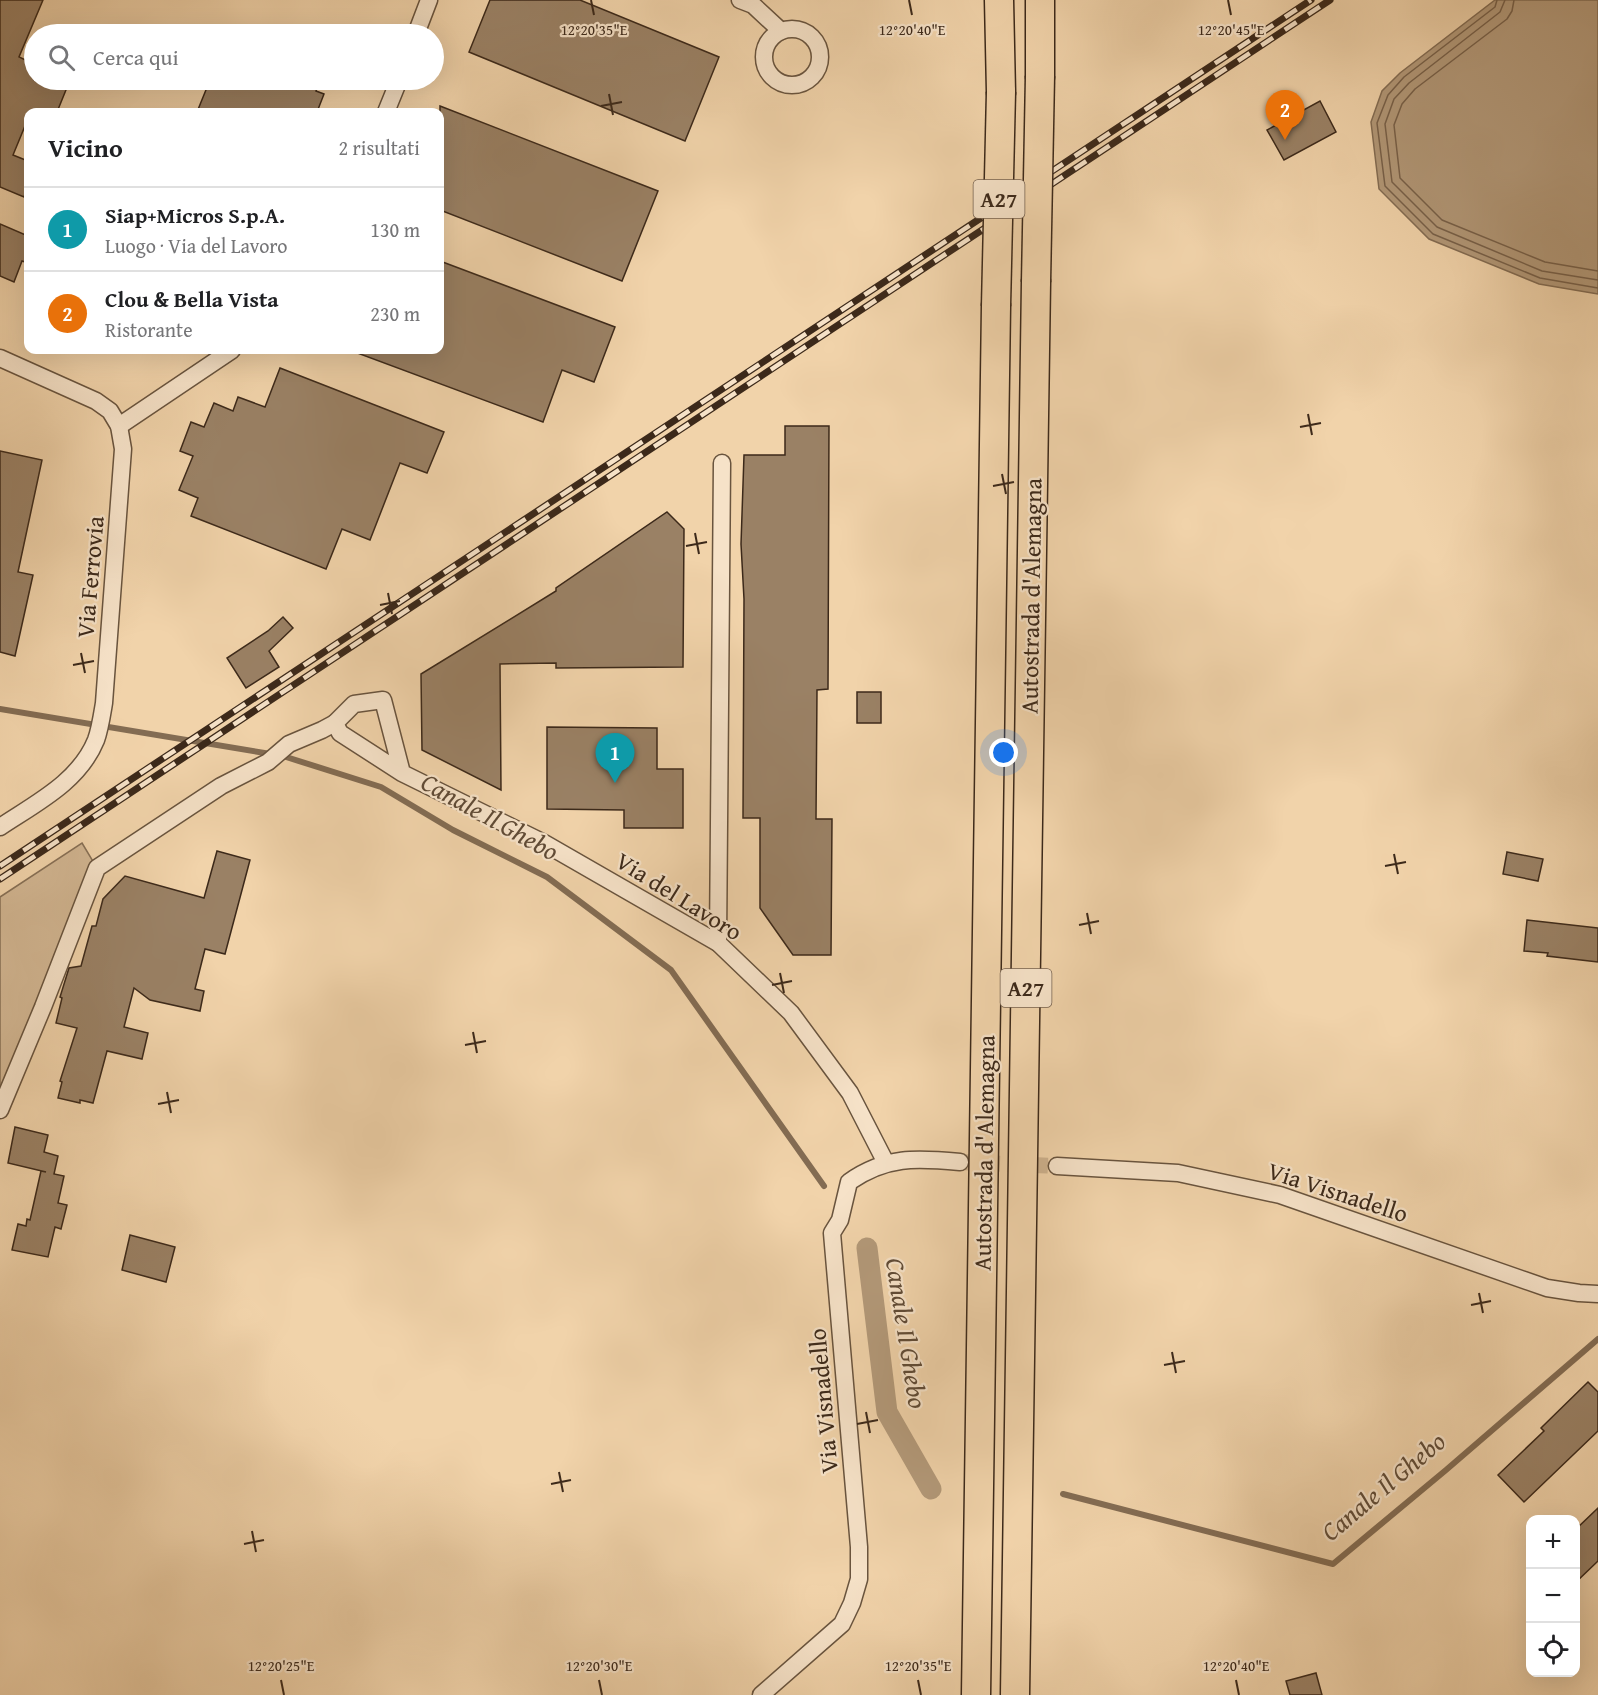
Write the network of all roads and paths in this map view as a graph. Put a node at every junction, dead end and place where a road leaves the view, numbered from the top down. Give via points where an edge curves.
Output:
1 (429, 0) edge
2 (740, 0) edge
3 (999, 0) edge
4 (1040, 0) edge
5 (420, 24) edge
6 (781, 31) dead end
7 (395, 90) edge
8 (388, 108) edge
9 (226, 354) edge
10 (0, 358) edge
11 (119, 426) junction
12 (722, 463) dead end
13 (335, 723) junction
14 (402, 773) junction
15 (0, 827) edge
16 (718, 943) junction
17 (0, 1110) edge
18 (960, 1162) tunnel mouth
19 (886, 1163) junction
20 (1057, 1166) tunnel mouth
21 (1598, 1294) edge
22 (761, 1695) edge
23 (976, 1695) edge
24 (1015, 1695) edge

1 - 5 street
2 - 6 street via 753,5
3 - 23 highway, Autostrada d'Alemagna / A27, bridge via 1001,92
4 - 24 highway, Autostrada d'Alemagna / A27, bridge
7 - 8 street
9 - 11 street
10 - 11 street via 96,400 110,411
11 - 15 street, Via Ferrovia via 122,489 102,717 96,739 76,772 62,786
12 - 16 street
13 - 14 street, Via del Lavoro via 340,733
13 - 14 street via 354,704 383,700
13 - 17 street via 290,744 268,762 221,786 97,868
14 - 16 street, Via del Lavoro via 544,843
16 - 19 street, Via del Lavoro via 791,1013 850,1093
18 - 19 street, Via Visnadello via 921,1158
19 - 22 street, Via Visnadello via 849,1182 840,1220 832,1233 859,1579 842,1624
20 - 21 street, Via Visnadello via 1178,1173 1280,1195 1547,1288

